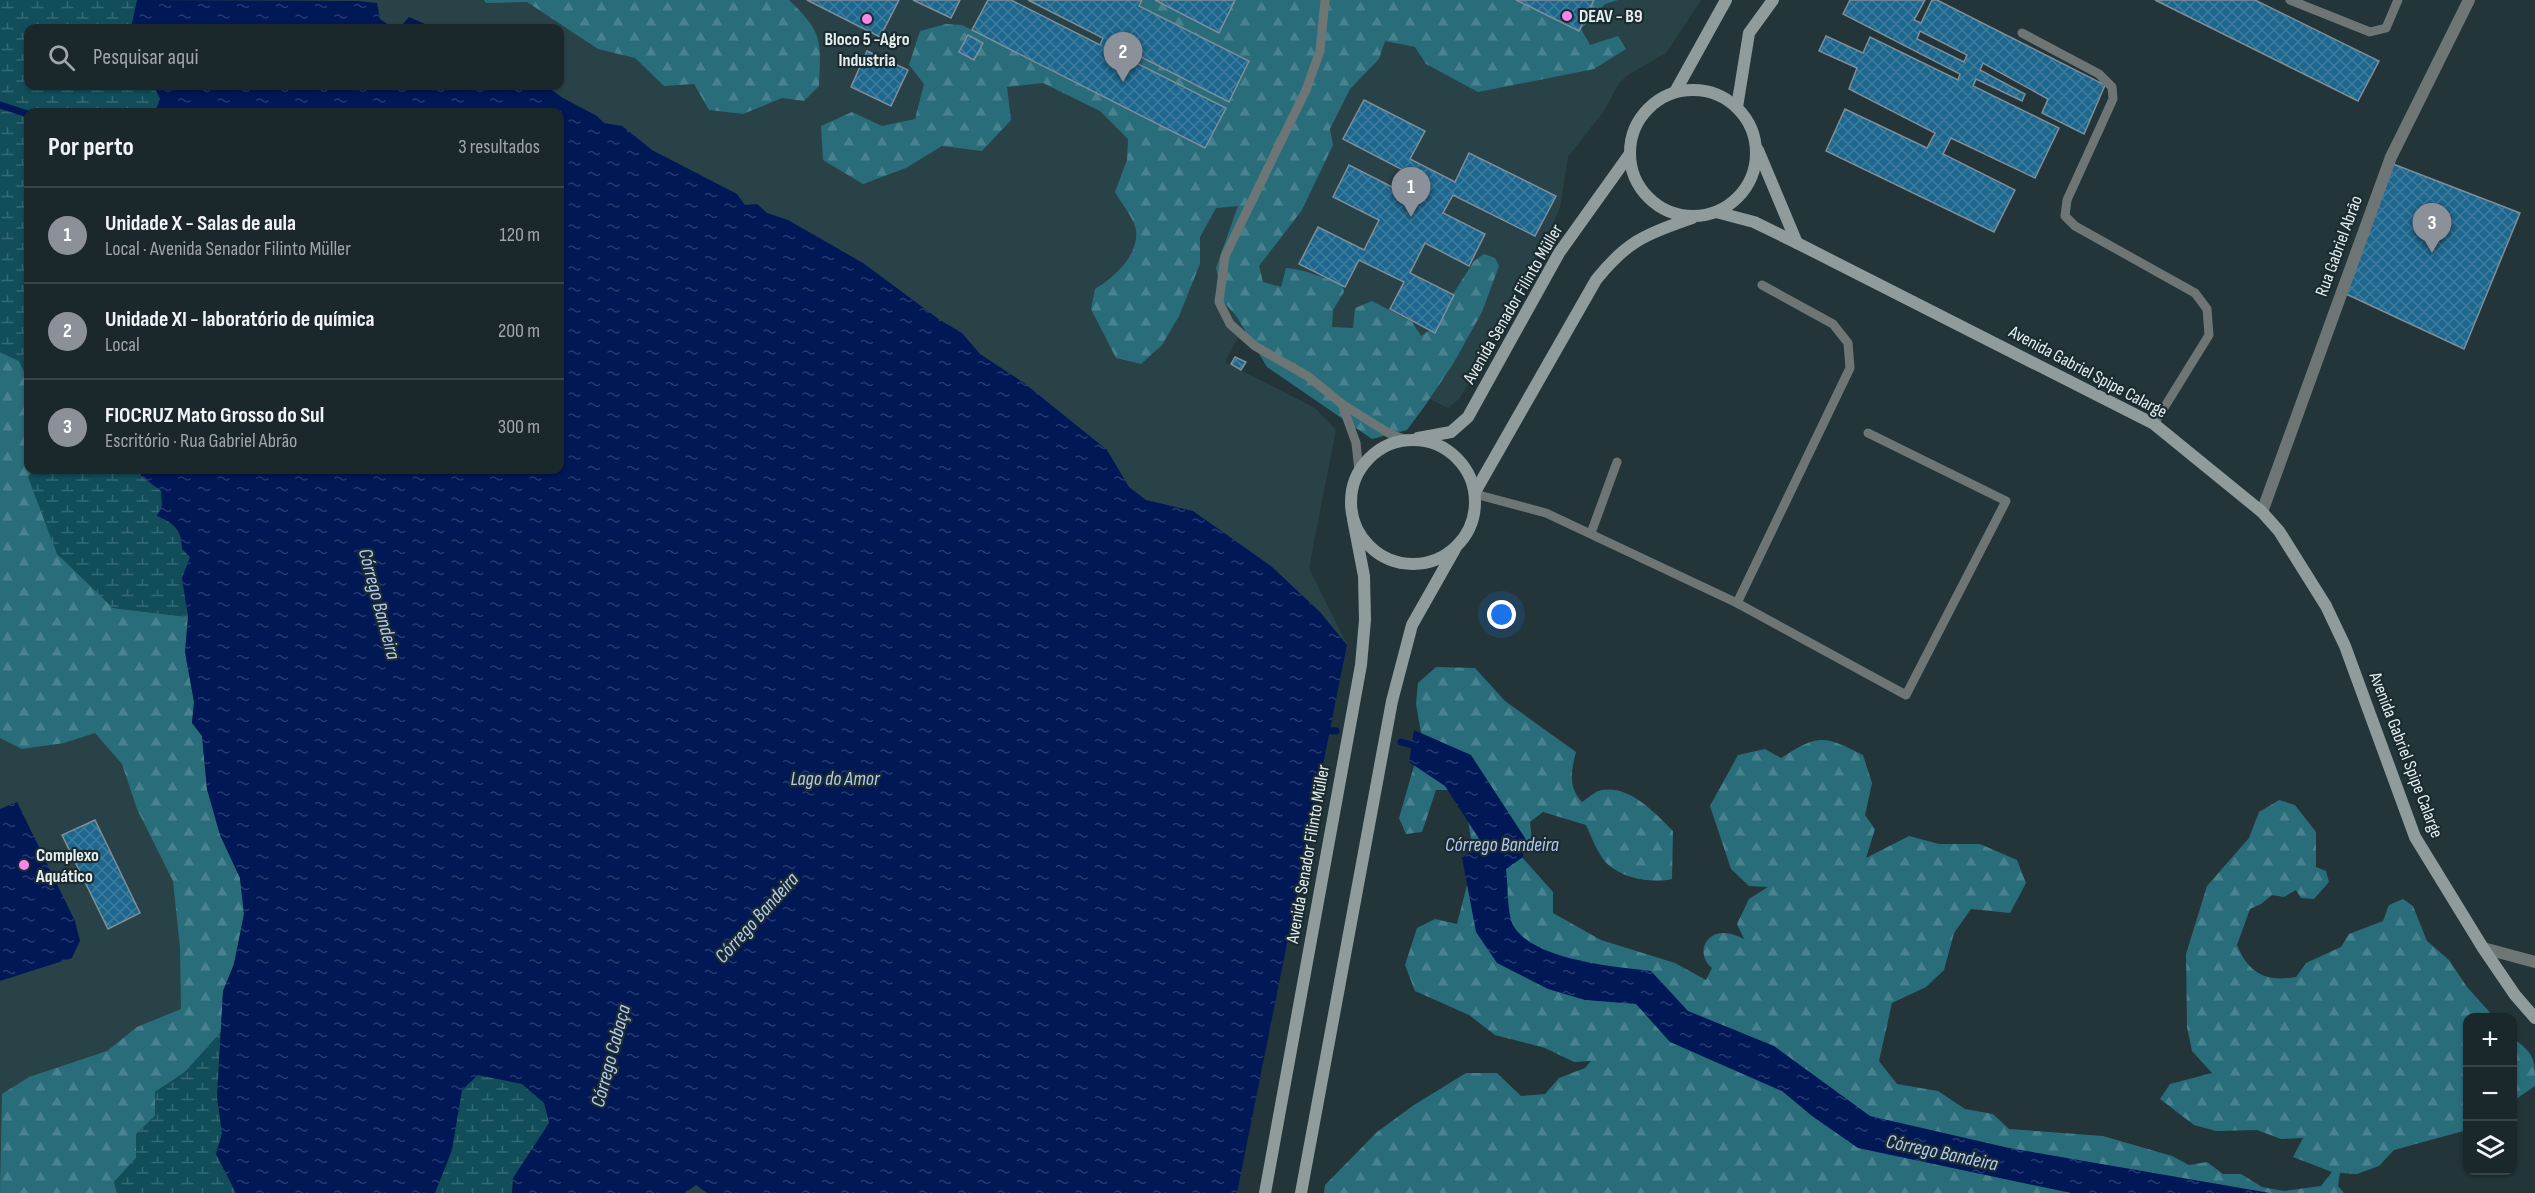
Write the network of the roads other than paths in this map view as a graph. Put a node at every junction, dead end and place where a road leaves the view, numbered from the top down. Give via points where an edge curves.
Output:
1 (1325, 0) edge
2 (1726, 0) edge
3 (1773, 0) edge
4 (2290, 0) edge
5 (2398, 0) edge
6 (2469, 0) edge
7 (2022, 33) dead end
8 (1675, 92) junction
9 (1737, 107) junction
10 (1756, 145) junction
11 (1629, 155) junction
12 (1716, 212) junction
13 (1696, 216) junction
14 (1797, 243) junction
15 (1762, 285) dead end
16 (1342, 404) junction
17 (2154, 424) junction
18 (1869, 433) dead end
19 (1407, 440) junction
20 (1617, 462) dead end
21 (1359, 471) junction
22 (1475, 493) junction
23 (2262, 512) junction
24 (1353, 519) junction
25 (1591, 532) junction
26 (1455, 549) junction
27 (1737, 603) junction
28 (2483, 948) junction
29 (2535, 962) edge
30 (2535, 1018) edge
31 (1265, 1193) edge
32 (1301, 1193) edge

1 - 16 lane via 1316,61 1306,90 1226,256 1219,302 1230,324 1255,346 1309,377
2 - 8 main road
3 - 9 main road via 1749,33
4 - 5 lane via 2370,33 2386,28
6 - 23 street, Rua Gabriel Abrão via 2391,157
7 - 17 lane via 2099,74 2112,87 2113,99 2067,200 2065,216 2074,226 2195,293 2207,309 2209,335
8 - 9 main road via 1697,90 1719,95
8 - 11 main road via 1656,101 1642,116 1632,134
9 - 10 main road via 1750,125
10 - 12 main road via 1755,166 1747,185 1734,201
10 - 14 main road
11 - 13 main road via 1633,175 1650,199 1676,214
11 - 19 main road, Avenida Senador Filinto Müller via 1559,253 1468,417 1451,432
12 - 13 main road
12 - 14 main road, Avenida Gabriel Spipe Calarge via 1754,222
13 - 22 main road via 1617,253 1596,280
14 - 17 main road, Avenida Gabriel Spipe Calarge
15 - 27 lane via 1833,324 1848,343 1850,369
16 - 19 lane
16 - 21 lane via 1356,443
17 - 23 main road, Avenida Gabriel Spipe Calarge
18 - 27 lane via 2006,501 1906,694
19 - 21 main road via 1383,447
19 - 22 main road via 1426,441 1458,459 1469,474
20 - 25 lane
21 - 24 main road via 1353,486
22 - 25 lane via 1535,509
22 - 26 main road via 1468,532
23 - 28 main road, Avenida Gabriel Spipe Calarge via 2279,531 2326,606 2345,645 2415,837
24 - 26 main road via 1362,538 1377,553 1396,562 1437,560
24 - 31 main road, Avenida Senador Filinto Müller via 1364,576 1361,665
25 - 27 lane
26 - 32 main road via 1412,625 1392,701
28 - 29 street
28 - 30 main road, Avenida Gabriel Spipe Calarge

